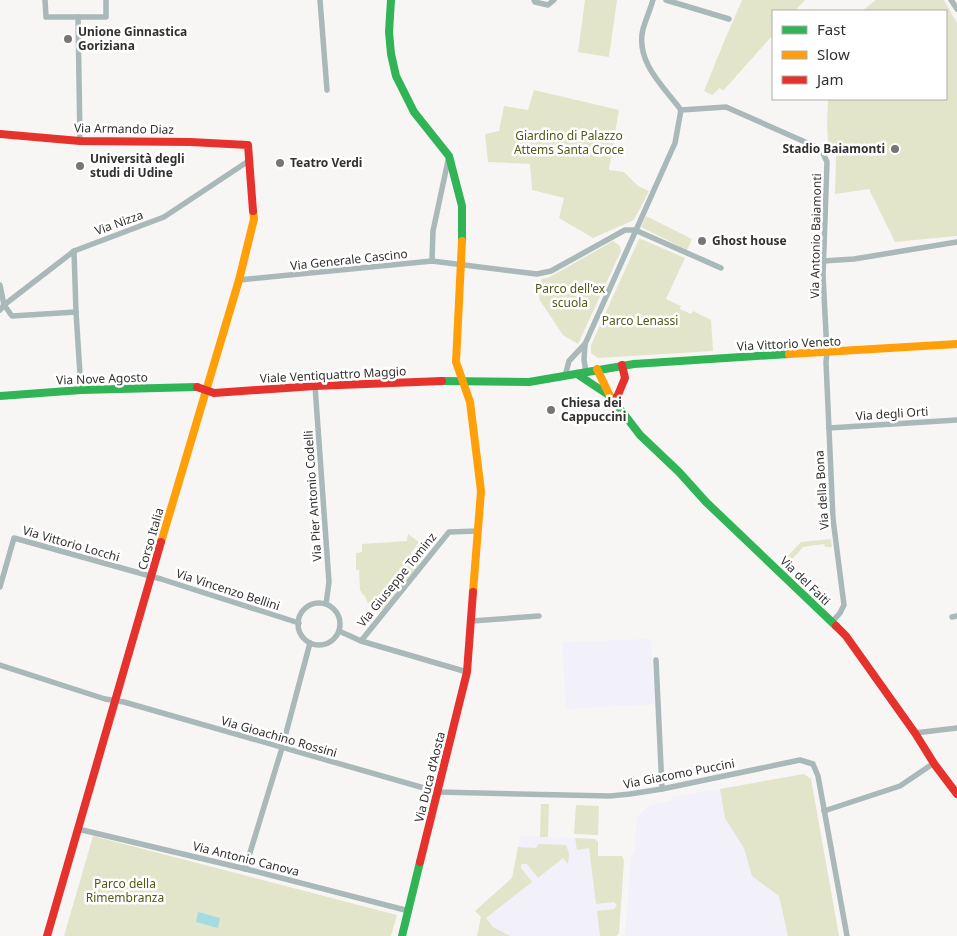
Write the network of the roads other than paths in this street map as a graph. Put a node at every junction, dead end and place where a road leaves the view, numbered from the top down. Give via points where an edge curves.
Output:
1 (45, 0) edge
2 (106, 0) edge
3 (320, 0) edge
4 (392, 0) edge
5 (534, 0) edge
6 (554, 0) edge
7 (654, 0) edge
8 (666, 0) edge
9 (951, 0) edge
10 (957, 8) edge
11 (78, 17) junction
12 (729, 18) dead end
13 (327, 90) dead end
14 (681, 110) junction
15 (0, 134) edge
16 (80, 141) junction
17 (248, 145) joint
18 (448, 156) junction
19 (250, 160) junction
20 (635, 230) junction
21 (957, 242) edge
22 (74, 251) junction
23 (432, 261) junction
24 (823, 261) junction
25 (461, 264) junction
26 (720, 268) dead end
27 (239, 280) junction
28 (0, 285) edge
29 (2, 307) edge
30 (76, 312) junction
31 (585, 344) junction
32 (957, 344) edge
33 (827, 353) junction
34 (622, 365) junction
35 (597, 370) junction
36 (586, 372) junction
37 (576, 374) junction
38 (564, 376) junction
39 (462, 380) junction
40 (315, 386) junction
41 (81, 390) junction
42 (205, 390) junction
43 (0, 396) edge
44 (612, 399) junction
45 (957, 420) edge
46 (829, 428) junction
47 (478, 531) junction
48 (152, 576) junction
49 (0, 588) edge
50 (326, 604) junction
51 (539, 616) dead end
52 (472, 622) junction
53 (832, 622) junction
54 (298, 623) junction
55 (339, 631) junction
56 (361, 640) junction
57 (310, 643) junction
58 (656, 660) dead end
59 (0, 665) edge
60 (467, 672) junction
61 (115, 701) junction
62 (957, 728) edge
63 (915, 733) junction
64 (282, 748) junction
65 (934, 763) junction
66 (662, 789) junction
67 (438, 792) junction
68 (957, 794) edge
69 (824, 811) junction
70 (78, 829) junction
71 (245, 869) junction
72 (409, 911) junction
73 (47, 936) edge
74 (402, 936) edge
75 (847, 936) edge

1 - 11 street via 46,17
2 - 11 street via 106,17
3 - 13 street
4 - 18 main road via 389,32 396,76 414,112
5 - 6 street via 548,5
7 - 14 street via 643,31 642,45 657,82
8 - 12 street
9 - 10 street
11 - 16 street
14 - 20 street via 675,143
14 - 24 street, Via Antonio Baiamonti via 726,107 821,149 827,162
15 - 16 main road, Via Armando Diaz
16 - 17 main road, Via Armando Diaz
17 - 19 main road, Corso Italia
18 - 23 street via 433,231
18 - 25 main road, Via Duca d'Aosta via 462,206
19 - 22 street, Via Nizza via 164,217
19 - 27 main road, Corso Italia via 254,219
20 - 25 street, Via Generale Cascino via 625,230 551,270 537,274
20 - 26 street
20 - 31 street
21 - 24 street
22 - 29 street, Via Nizza
22 - 30 street
23 - 25 street, Via Generale Cascino
23 - 27 street, Via Generale Cascino
24 - 33 street, Via Antonio Baiamonti
25 - 39 main road, Via Duca d'Aosta via 456,362
27 - 42 main road, Corso Italia
28 - 29 street
29 - 30 street via 12,316
30 - 41 street
31 - 36 street
31 - 38 street via 570,361
32 - 33 main road, Via Vittorio Veneto
33 - 34 main road, Via Vittorio Veneto
33 - 46 street, Via della Bona
34 - 35 main road, Via Vittorio Veneto
34 - 44 main road via 625,378
35 - 36 main road, Via Vittorio Veneto
35 - 44 main road
36 - 37 main road, Via Vittorio Veneto
37 - 38 main road, Via Vittorio Veneto
37 - 44 main road
38 - 39 main road, Viale Ventiquattro Maggio via 529,382
39 - 40 main road, Viale Ventiquattro Maggio
39 - 47 main road, Via Duca d'Aosta via 470,402 482,492
40 - 42 main road, Viale Ventiquattro Maggio via 214,393
40 - 50 street, Via Pier Antonio Codelli via 329,582
41 - 42 main road, Via Nove Agosto via 197,387
41 - 43 main road, Via Nove Agosto
42 - 48 main road, Corso Italia
44 - 53 main road, Via del Faiti via 640,435 706,502
45 - 46 street, Via degli Orti
46 - 53 street, Via della Bona via 833,518 844,605
47 - 52 main road, Via Duca d'Aosta
47 - 56 street, Via Giuseppe Tominz via 449,532
48 - 49 street, Via Vittorio Locchi via 14,538
48 - 54 street, Via Vincenzo Bellini
48 - 61 main road, Corso Italia
50 - 54 street via 308,606
50 - 55 street via 338,614
51 - 52 street
52 - 60 main road, Via Duca d'Aosta
53 - 63 main road, Via del Faiti via 859,651
54 - 57 street via 301,634
55 - 56 street
55 - 57 street via 331,641 322,645
56 - 60 street
57 - 64 street
58 - 66 street
59 - 61 street, Via Gioachino Rossini
60 - 67 main road, Via Duca d'Aosta
61 - 64 street, Via Gioachino Rossini
61 - 70 main road, Corso Italia
62 - 63 street
63 - 65 main road, Via del Faiti
64 - 67 street, Via Gioachino Rossini
64 - 71 street
65 - 68 main road, Via del Faiti
65 - 69 street via 900,786
66 - 67 street, Via Giacomo Puccini via 610,796
66 - 69 street, Via Giacomo Puccini via 800,760 813,764
67 - 72 main road, Via Duca d'Aosta
69 - 75 street
70 - 71 street, Via Antonio Canova
70 - 73 main road, Corso Italia
71 - 72 street, Via Antonio Canova
72 - 74 main road, Via Duca d'Aosta

